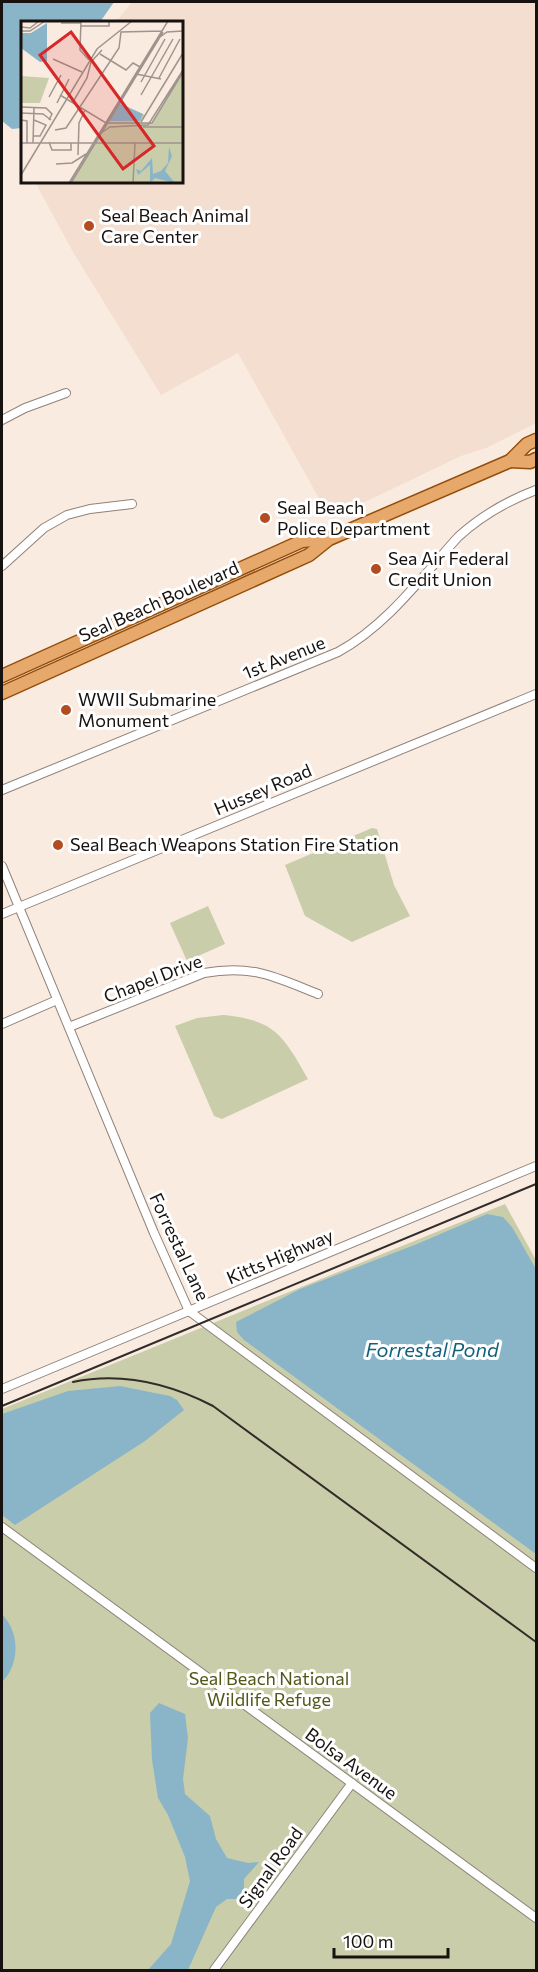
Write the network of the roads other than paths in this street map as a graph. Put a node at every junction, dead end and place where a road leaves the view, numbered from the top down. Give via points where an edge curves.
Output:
1 (66, 393) dead end
2 (2, 420) edge
3 (537, 440) edge
4 (537, 459) edge
5 (510, 461) junction
6 (537, 490) edge
7 (132, 504) dead end
8 (329, 539) junction
9 (2, 566) edge
10 (2, 676) edge
11 (2, 693) edge
12 (537, 694) edge
13 (2, 790) edge
14 (2, 866) edge
15 (18, 907) junction
16 (2, 914) edge
17 (318, 994) dead end
18 (57, 1000) junction
19 (2, 1024) edge
20 (69, 1027) junction
21 (537, 1166) edge
22 (189, 1311) junction
23 (2, 1389) edge
24 (2, 1527) edge
25 (537, 1568) edge
26 (352, 1783) junction
27 (537, 1918) edge
28 (214, 1971) edge

1 - 2 street
3 - 5 main road, Seal Beach Boulevard via 526,444
4 - 5 main road, Seal Beach Boulevard
5 - 8 main road, Seal Beach Boulevard
6 - 13 street, 1st Avenue via 498,507 469,527 377,625 338,652
7 - 9 street via 67,515 44,528
8 - 10 main road, Seal Beach Boulevard via 302,541
8 - 11 main road, Seal Beach Boulevard via 309,555
12 - 15 street, Hussey Road
14 - 15 street, Forrestal Lane
15 - 16 street, Hussey Road
15 - 18 street, Forrestal Lane
17 - 20 street, Chapel Drive via 267,974 226,969 196,976
18 - 19 street
18 - 20 street, Forrestal Lane
20 - 22 street, Forrestal Lane
21 - 22 street, Kitts Highway
22 - 23 street, Kitts Highway
22 - 25 street, Forrestal Lane
24 - 26 street, Bolsa Avenue
26 - 27 street, Bolsa Avenue
26 - 28 street, Signal Road

